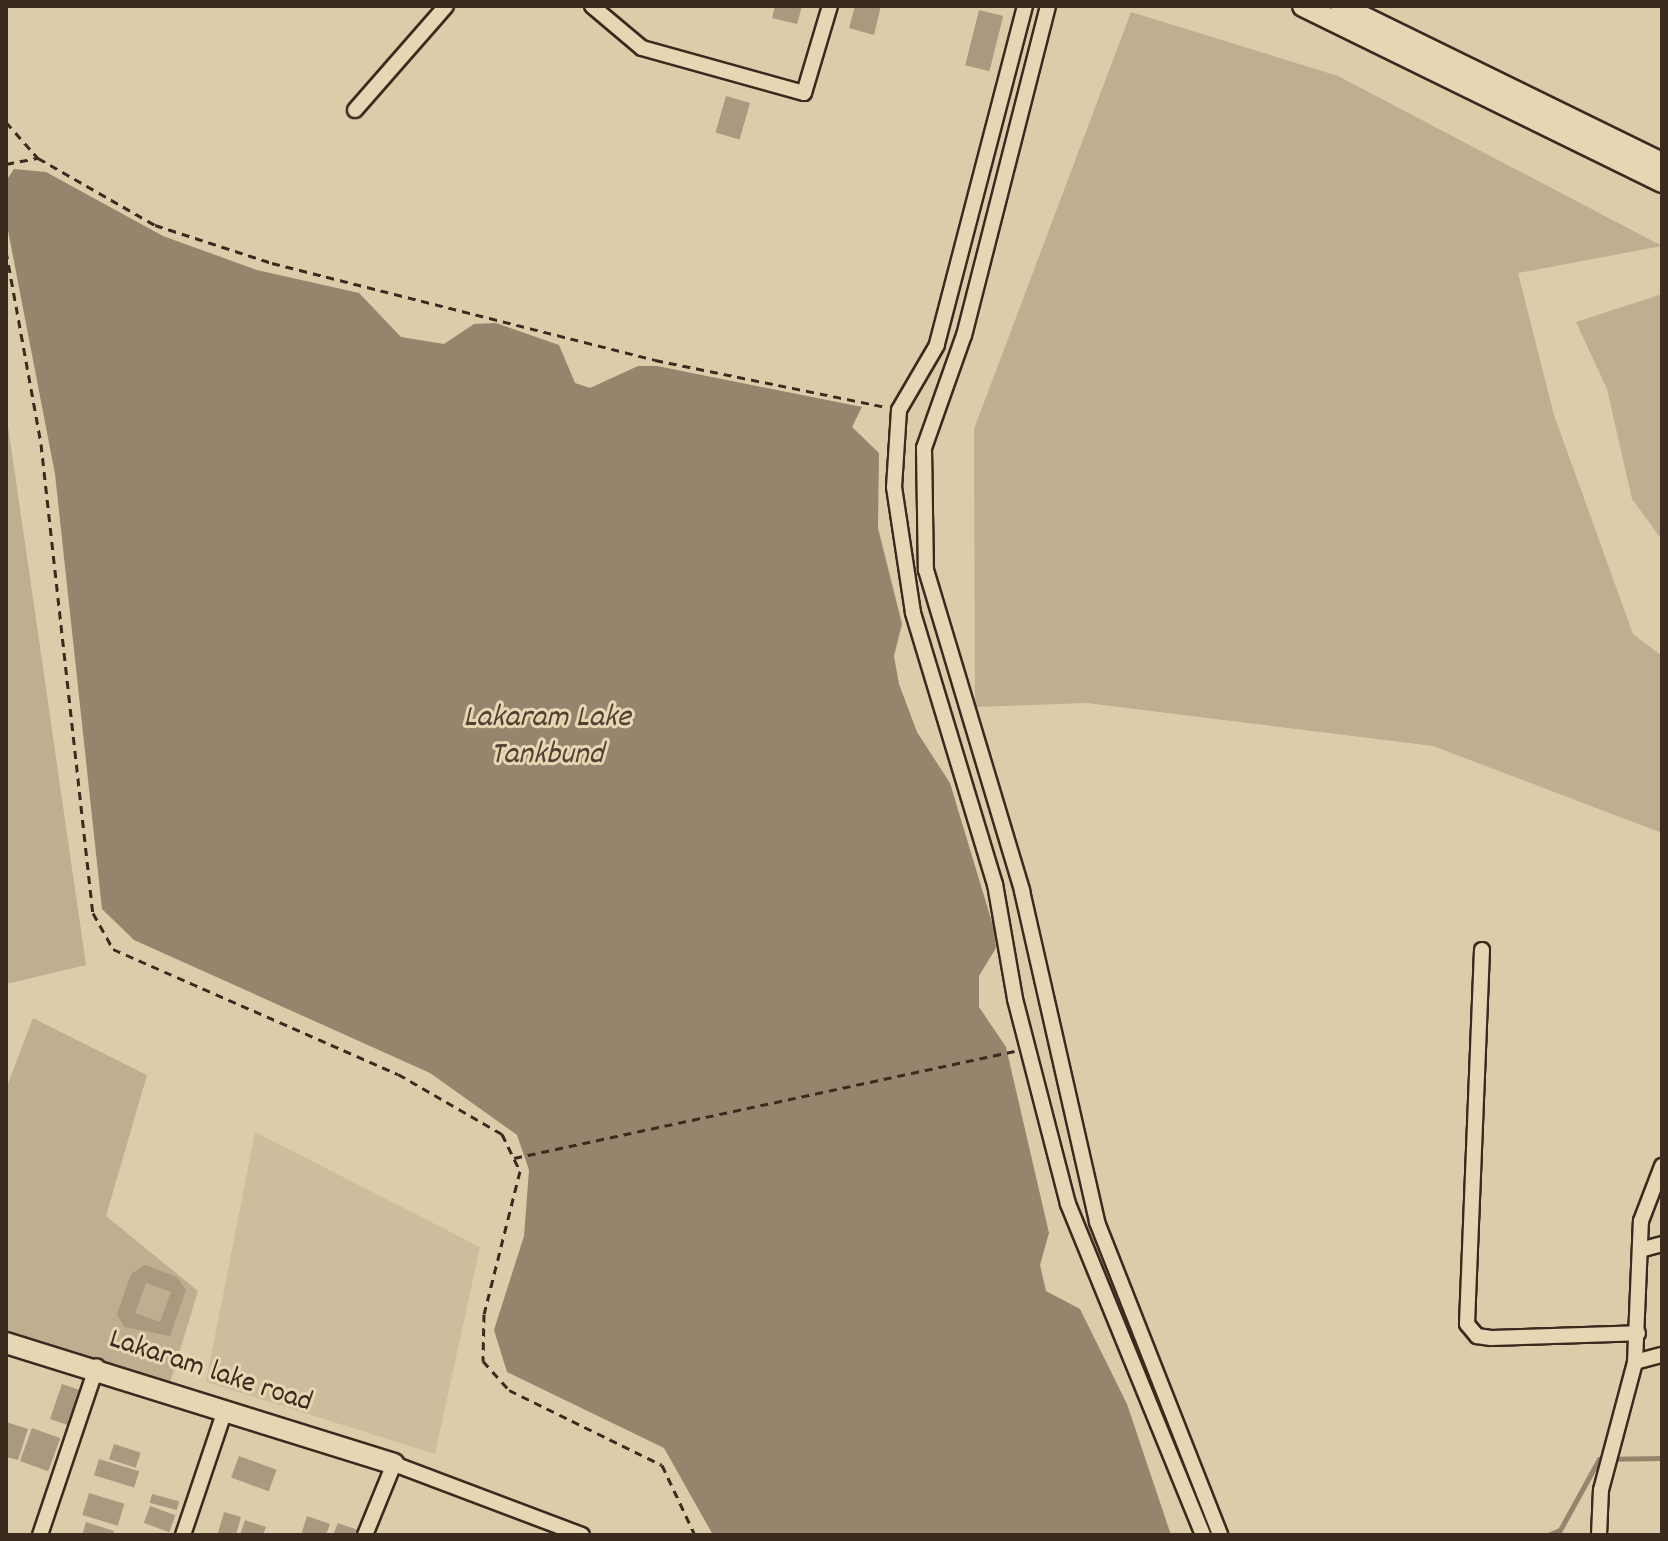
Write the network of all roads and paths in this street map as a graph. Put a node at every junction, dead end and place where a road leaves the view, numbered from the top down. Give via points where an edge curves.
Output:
1 (446, 6) edge
2 (592, 6) edge
3 (830, 6) edge
4 (1025, 6) edge
5 (1048, 6) edge
6 (1303, 6) edge
7 (1341, 6) edge
8 (355, 110) dead end
9 (6, 122) edge
10 (38, 158) junction
11 (6, 164) edge
12 (1660, 171) edge
13 (6, 251) edge
14 (937, 345) junction
15 (956, 353) junction
16 (899, 410) junction
17 (1482, 950) dead end
18 (1027, 1047) junction
19 (514, 1158) junction
20 (1662, 1166) edge
21 (1662, 1244) edge
22 (1640, 1250) junction
23 (1638, 1333) junction
24 (6, 1343) edge
25 (1662, 1355) edge
26 (1635, 1362) junction
27 (97, 1366) junction
28 (225, 1410) junction
29 (394, 1464) junction
30 (40, 1535) edge
31 (183, 1535) edge
32 (365, 1535) edge
33 (582, 1535) edge
34 (695, 1535) edge
35 (1203, 1535) edge
36 (1220, 1535) edge
37 (1599, 1535) edge

1 - 8 street
2 - 3 street via 642,48 804,93
4 - 14 street
5 - 15 street
6 - 12 street
7 - 12 street
9 - 10 path
10 - 11 path
10 - 16 path via 155,225 272,263 655,360
13 - 19 path via 41,444 93,913 113,949 398,1074 502,1134
14 - 15 street
14 - 16 street
15 - 36 street via 924,448 926,570 1022,891 1097,1222
16 - 18 street via 894,487 913,613 995,884
17 - 23 street via 1467,1324 1477,1336 1491,1338
18 - 19 path
18 - 35 street via 1087,1262
19 - 34 path via 520,1171 484,1314 483,1361 509,1390 662,1465
20 - 22 street via 1641,1221
21 - 22 street
22 - 23 street
23 - 26 street
24 - 27 street, Lakaram lake road
25 - 26 street
26 - 37 street via 1601,1490
27 - 28 street, Lakaram lake road
27 - 30 street
28 - 29 street, Lakaram lake road
28 - 31 street
29 - 32 street
29 - 33 street

